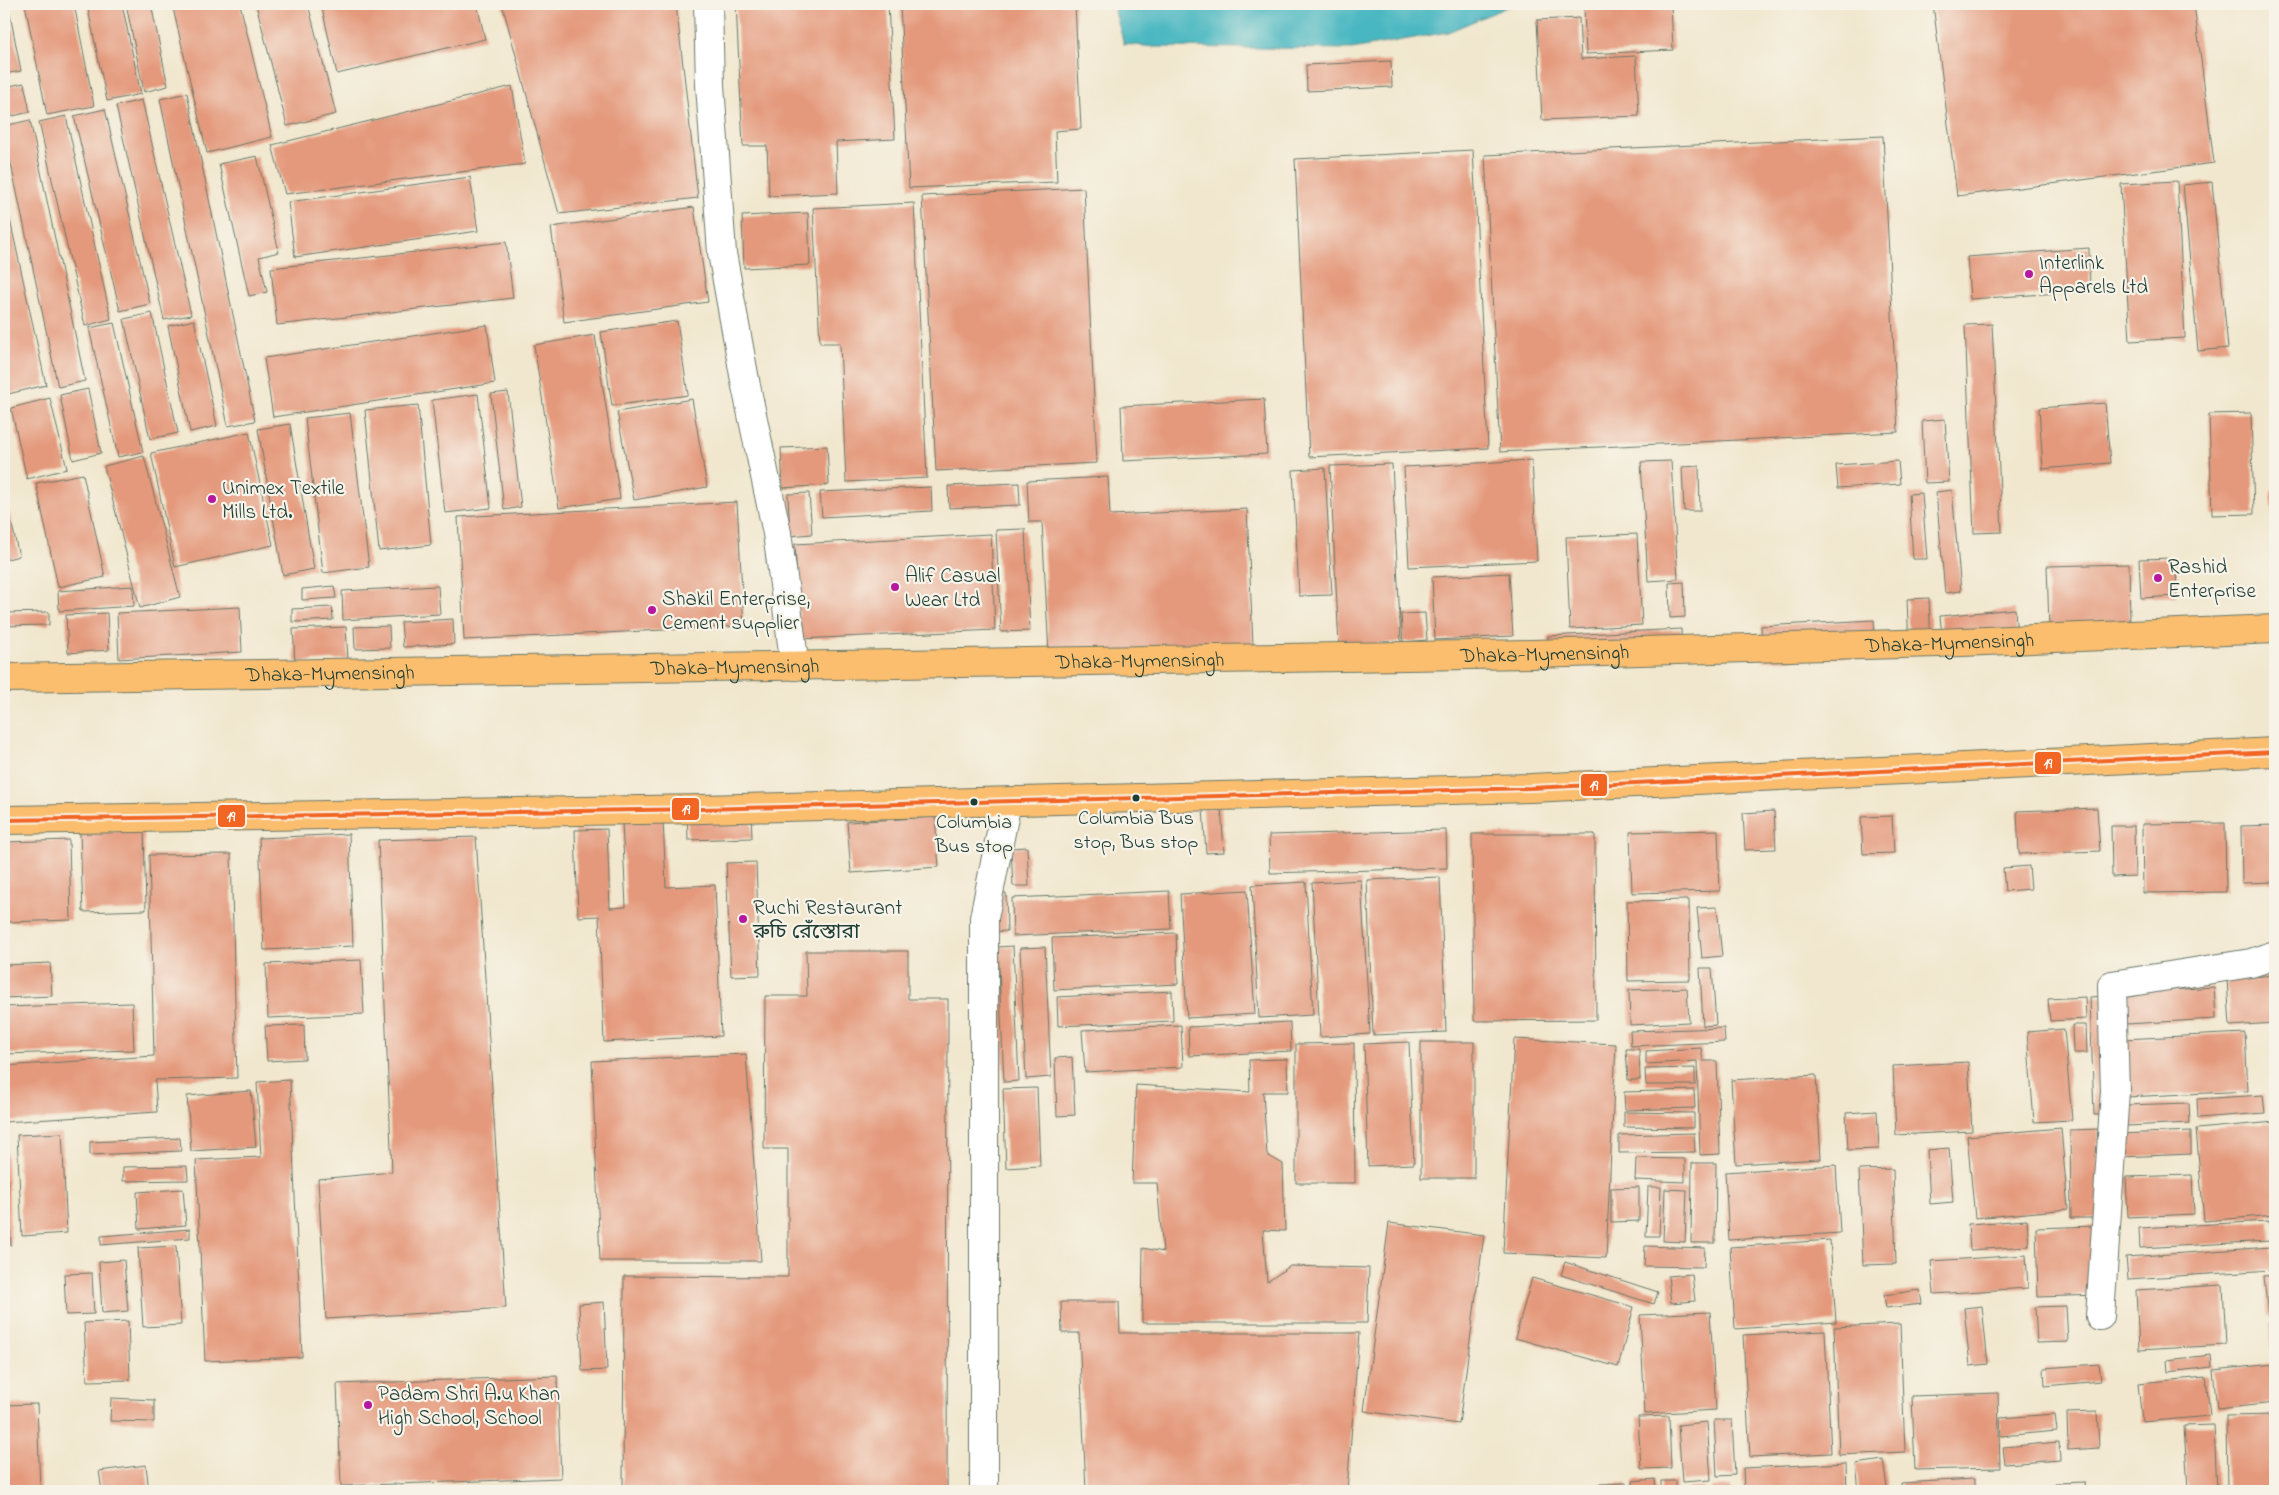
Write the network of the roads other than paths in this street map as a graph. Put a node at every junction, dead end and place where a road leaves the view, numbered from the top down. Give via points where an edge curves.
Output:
1 (708, 4) edge
2 (2275, 629) edge
3 (794, 666) junction
4 (4, 678) edge
5 (2275, 752) edge
6 (1007, 802) junction
7 (4, 820) edge
8 (2275, 955) edge
9 (2100, 1316) dead end
10 (984, 1491) edge

1 - 3 street via 710,85 722,253 777,533
2 - 3 highway, Dhaka-Mymensingh via 1532,654
3 - 4 highway, Dhaka-Mymensingh
5 - 6 highway via 1541,787
6 - 7 highway
6 - 10 street via 984,918
8 - 9 street via 2251,963 2112,985 2115,1091

